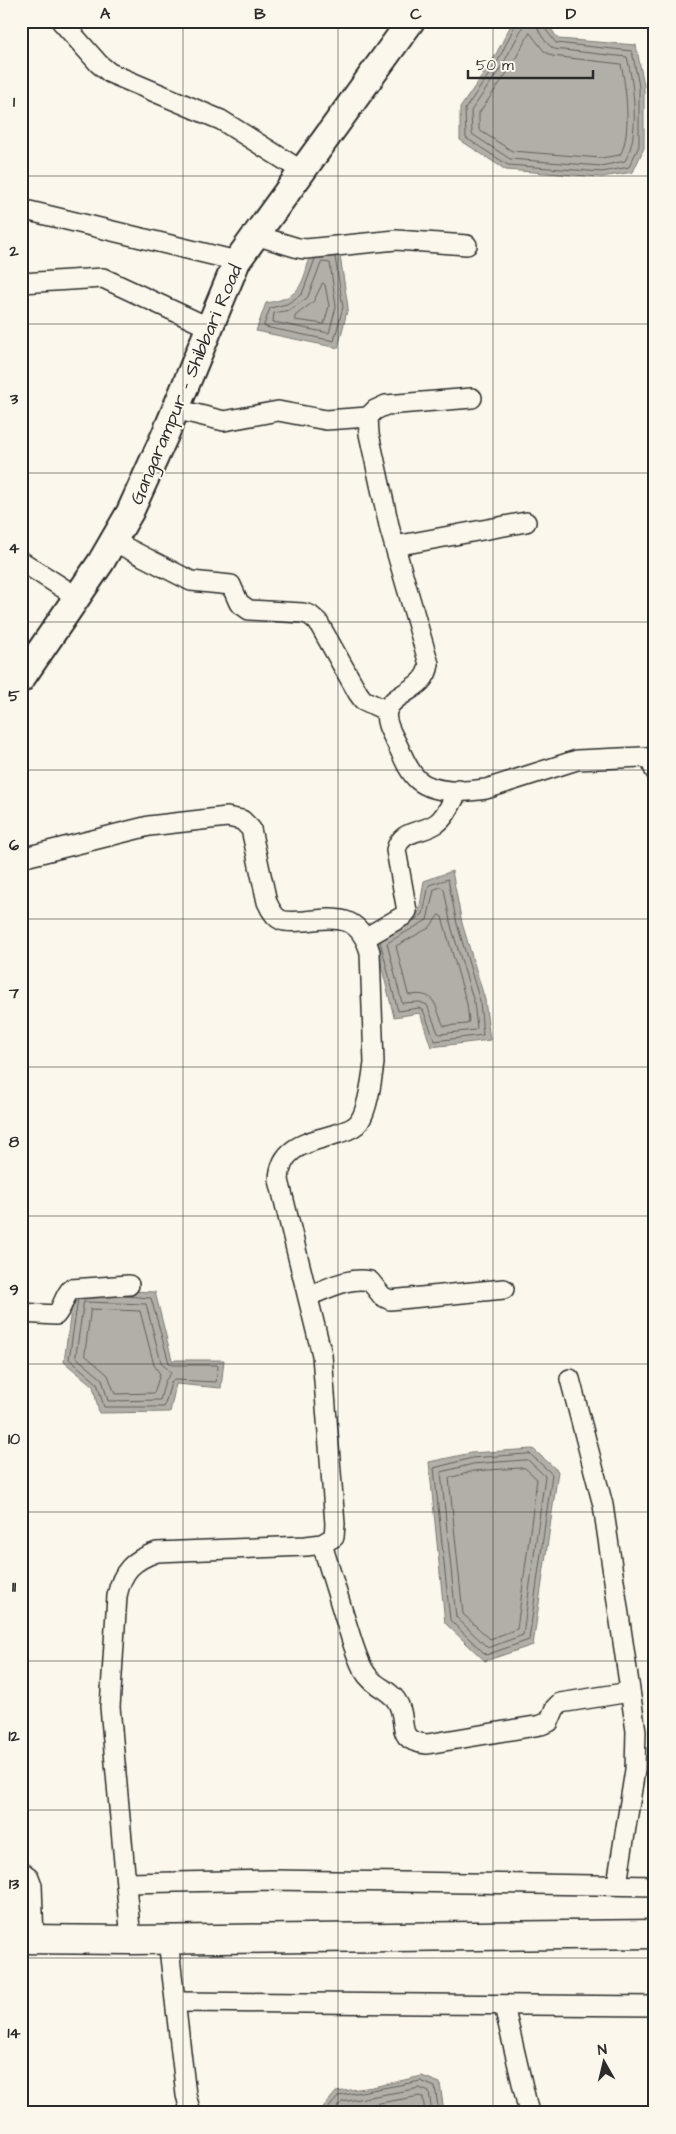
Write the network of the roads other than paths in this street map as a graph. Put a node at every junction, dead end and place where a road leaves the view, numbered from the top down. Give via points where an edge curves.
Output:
1 (61, 21) edge
2 (411, 21) edge
3 (302, 171) junction
4 (21, 209) edge
5 (255, 235) junction
6 (467, 245) dead end
7 (237, 261) junction
8 (21, 283) edge
9 (208, 327) junction
10 (472, 398) dead end
11 (175, 409) junction
12 (368, 417) junction
13 (526, 522) dead end
14 (113, 541) junction
15 (395, 546) junction
16 (21, 561) edge
17 (77, 597) junction
18 (21, 679) edge
19 (387, 711) junction
20 (654, 766) edge
21 (459, 790) junction
22 (21, 858) edge
23 (365, 938) junction
24 (129, 1285) dead end
25 (504, 1289) dead end
26 (308, 1296) junction
27 (21, 1313) edge
28 (570, 1379) dead end
29 (322, 1544) junction
30 (630, 1692) junction
31 (21, 1871) edge
32 (127, 1883) junction
33 (617, 1884) junction
34 (655, 1886) edge
35 (655, 1934) edge
36 (131, 1940) junction
37 (25, 1943) edge
38 (168, 1945) junction
39 (655, 1948) edge
40 (176, 2002) junction
41 (504, 2006) junction
42 (655, 2006) edge
43 (191, 2113) edge
44 (529, 2113) edge

1 - 3 street via 110,73 222,120
2 - 3 main road, Gangarampur - Shibbari Road
3 - 5 main road, Gangarampur - Shibbari Road
4 - 7 street
5 - 6 street via 306,249 396,240
5 - 7 main road, Gangarampur - Shibbari Road
7 - 9 main road, Gangarampur - Shibbari Road
8 - 9 street via 103,278
9 - 11 main road, Gangarampur - Shibbari Road
10 - 12 street via 386,406
11 - 12 street via 224,421 278,411 326,420
11 - 14 main road, Gangarampur - Shibbari Road via 130,512
12 - 15 street via 369,434
13 - 15 street
14 - 17 main road, Gangarampur - Shibbari Road
14 - 19 street via 191,580 232,585 239,603 249,610 310,615 318,622 363,700
15 - 19 street via 429,664 428,674 421,682 391,704
16 - 17 street
17 - 18 main road, Gangarampur - Shibbari Road
19 - 21 street via 389,729 418,780 428,787
20 - 21 street via 650,759 642,757 583,760 486,789
21 - 23 street via 435,824 411,833 397,843 407,910 403,916
22 - 23 street via 149,826 227,817 242,820 251,829 267,902 280,920 340,919 350,922
23 - 26 street via 370,952 374,1062 364,1109 359,1122 348,1130 295,1148 284,1158 279,1169
24 - 27 street via 71,1289 56,1315
25 - 26 street via 390,1300 382,1296 370,1280 361,1278
26 - 29 street via 322,1355 335,1524 334,1537
28 - 30 street via 603,1505
29 - 30 street via 363,1670 374,1684 395,1699 409,1740 427,1744 541,1725 549,1722 560,1703
29 - 32 street via 157,1552 143,1556 121,1578 110,1695
30 - 33 street via 636,1750
31 - 37 street via 30,1877 32,1885
32 - 33 street via 271,1880
32 - 36 street
33 - 34 street
35 - 38 highway
36 - 37 highway
36 - 38 highway
37 - 38 highway
38 - 39 highway
38 - 40 street
40 - 41 street
40 - 43 street via 186,2095
41 - 42 street
41 - 44 street

